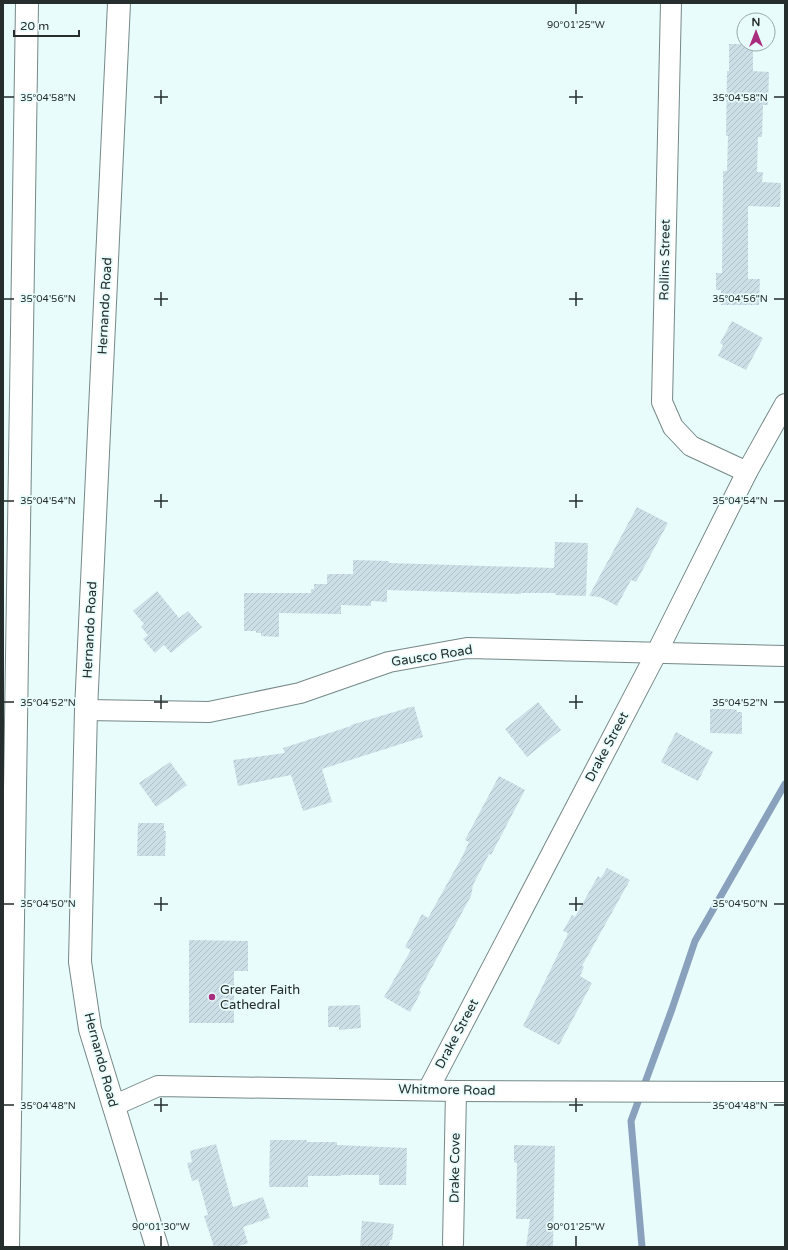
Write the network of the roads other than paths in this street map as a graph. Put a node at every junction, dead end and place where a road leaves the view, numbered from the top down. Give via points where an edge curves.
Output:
1 (27, 3) edge
2 (119, 3) edge
3 (671, 3) edge
4 (785, 404) edge
5 (747, 472) junction
6 (656, 654) junction
7 (785, 656) edge
8 (86, 710) junction
9 (428, 1090) junction
10 (456, 1091) junction
11 (785, 1092) edge
12 (113, 1106) junction
13 (453, 1244) dead end
14 (8, 1247) edge
15 (156, 1247) edge

1 - 14 main road
2 - 8 main road, Hernando Road
3 - 5 street, Rollins Street via 662,402 673,427 691,446
4 - 5 street, Drake Street
5 - 6 street, Drake Street
6 - 7 street, Gausco Road
6 - 8 street, Gausco Road via 467,648 389,662 300,693 209,712
6 - 9 street, Drake Street
8 - 12 main road, Hernando Road via 80,962 90,1029
9 - 10 street, Whitmore Road
9 - 12 street, Whitmore Road via 158,1086
10 - 11 street, Whitmore Road
10 - 13 street, Drake Cove
12 - 15 main road, Hernando Road

